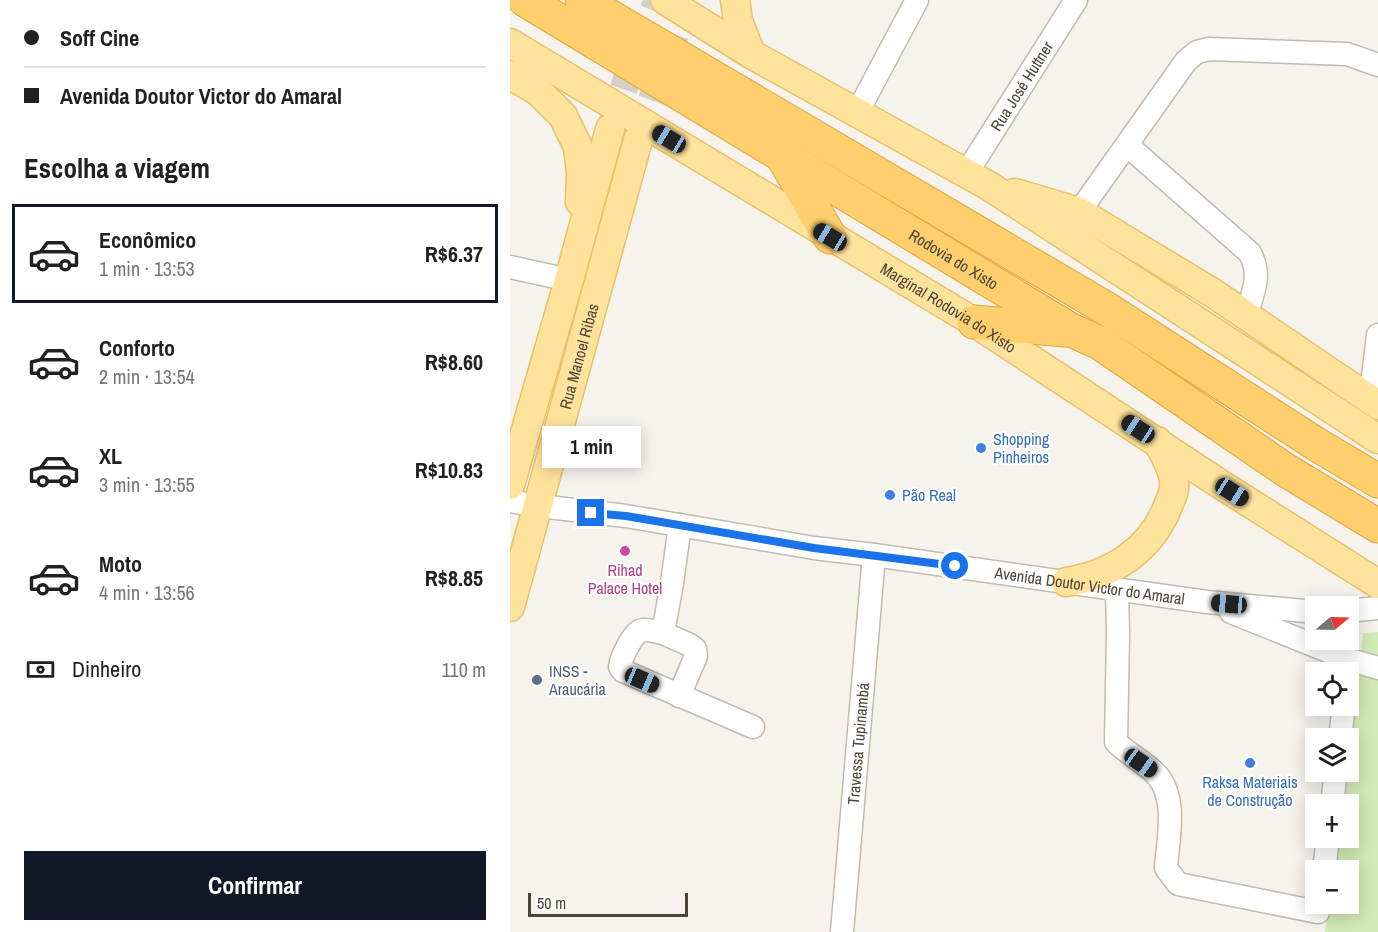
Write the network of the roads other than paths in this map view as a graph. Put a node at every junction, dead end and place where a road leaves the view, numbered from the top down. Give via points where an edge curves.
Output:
1 (525, 0) edge
2 (582, 0) edge
3 (665, 0) edge
4 (735, 0) edge
5 (917, 0) edge
6 (1076, 0) edge
7 (510, 43) edge
8 (751, 54) junction
9 (1378, 65) edge
10 (510, 75) edge
11 (857, 113) junction
12 (610, 129) tunnel mouth
13 (638, 140) tunnel mouth
14 (1127, 145) junction
15 (781, 155) junction
16 (978, 180) junction
17 (1079, 212) junction
18 (830, 237) junction
19 (579, 246) junction
20 (510, 267) edge
21 (569, 280) junction
22 (1246, 316) junction
23 (974, 322) junction
24 (1071, 330) junction
25 (1378, 335) edge
26 (1374, 403) edge
27 (1378, 439) edge
28 (1157, 441) junction
29 (1378, 481) edge
30 (1220, 484) junction
31 (510, 485) edge
32 (1171, 498) junction
33 (510, 501) edge
34 (539, 506) junction
35 (680, 525) junction
36 (1378, 526) edge
37 (874, 555) junction
38 (1066, 582) junction
39 (1378, 584) edge
40 (1117, 589) junction
41 (1207, 602) junction
42 (510, 607) edge
43 (1378, 608) edge
44 (1359, 610) edge
45 (1305, 611) edge
46 (663, 633) junction
47 (1340, 662) edge
48 (1359, 667) edge
49 (1378, 668) edge
50 (680, 696) junction
51 (753, 728) dead end
52 (1318, 916) edge
53 (842, 932) edge

1 - 15 highway, Rodovia do Xisto
2 - 29 highway, Rodovia do Xisto via 1107,309
3 - 8 main road
4 - 8 main road via 738,21
5 - 11 street
6 - 16 street, Rua José Huttner
7 - 18 main road, Marginal Rodovia do Xisto
8 - 11 main road
9 - 14 street via 1347,54 1209,49 1197,52 1186,61
10 - 19 main road via 538,91 563,117 578,147
11 - 16 main road
12 - 19 main road, Rua Manoel Ribas
13 - 34 main road, Rua Manoel Ribas
14 - 17 street
14 - 22 street via 1250,253 1257,278
15 - 18 highway
15 - 24 highway, Rodovia do Xisto
16 - 17 main road
16 - 27 main road
17 - 22 main road
18 - 23 main road, Marginal Rodovia do Xisto
19 - 21 main road, Rua Manoel Ribas
20 - 21 street
21 - 31 main road, Rua Manoel Ribas
22 - 26 main road
23 - 24 highway
23 - 28 main road, Marginal Rodovia do Xisto
24 - 36 highway, Rodovia do Xisto via 1100,343 1284,469
25 - 26 street
28 - 30 main road, Marginal Rodovia do Xisto
28 - 32 main road via 1175,487
30 - 32 main road via 1196,482
30 - 39 main road, Marginal Rodovia do Xisto
32 - 38 main road via 1158,527 1131,556 1112,569
33 - 34 street, Avenida Doutor Victor do Amaral
34 - 35 street, Avenida Doutor Victor do Amaral
34 - 42 main road, Rua Manoel Ribas
35 - 37 street, Avenida Doutor Victor do Amaral
35 - 46 street
37 - 38 street, Avenida Doutor Victor do Amaral
37 - 53 street, Travessa Tupinambá
38 - 40 street, Avenida Doutor Victor do Amaral
40 - 41 street, Avenida Doutor Victor do Amaral
40 - 52 street via 1116,742 1154,772 1170,800 1166,868 1178,884
41 - 45 street, Avenida Doutor Victor do Amaral
41 - 47 street
43 - 44 street
46 - 50 street via 695,649 696,656
46 - 50 street via 643,629 637,632 620,667
48 - 49 street
50 - 51 street

